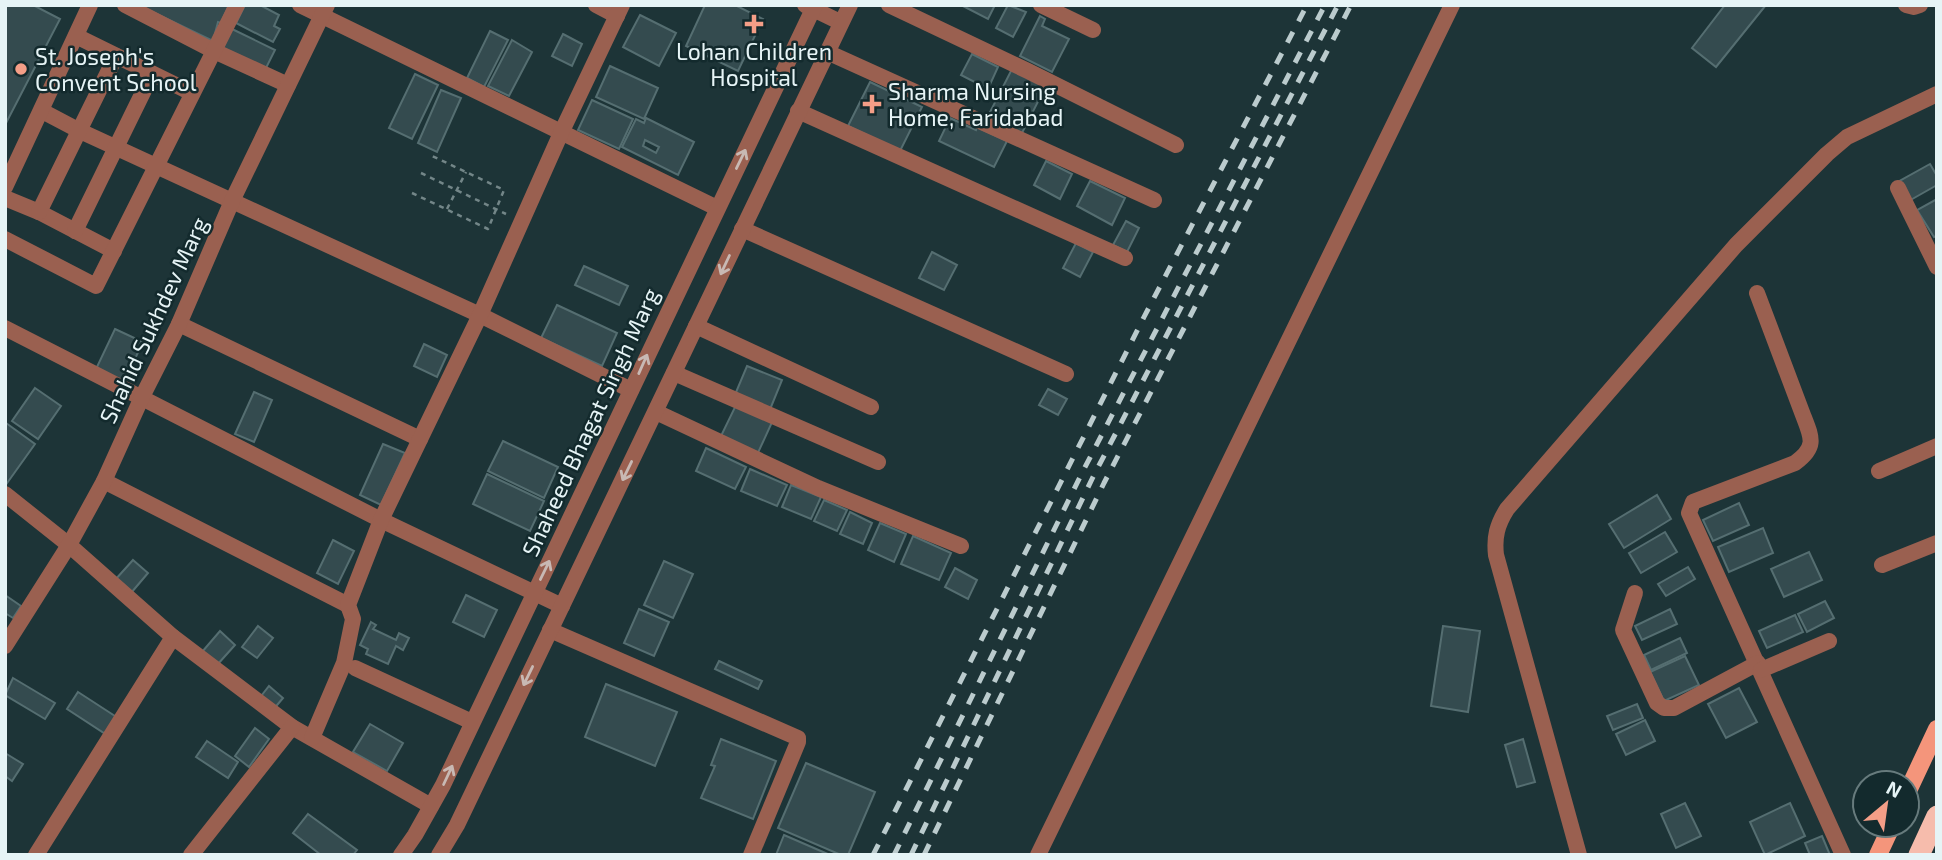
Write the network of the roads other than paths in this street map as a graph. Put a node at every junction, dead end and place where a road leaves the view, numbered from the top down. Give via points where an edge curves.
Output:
1 (90, 5) edge
2 (125, 5) edge
3 (237, 5) edge
4 (300, 5) edge
5 (596, 5) edge
6 (850, 5) edge
7 (889, 5) edge
8 (1041, 5) edge
9 (1452, 5) edge
10 (1906, 5) edge
11 (1920, 5) edge
12 (811, 7) edge
13 (325, 10) edge
14 (620, 11) edge
15 (840, 22) junction
16 (1093, 30) dead end
17 (76, 36) junction
18 (214, 51) junction
19 (827, 52) junction
20 (116, 56) junction
21 (152, 74) junction
22 (288, 85) junction
23 (192, 93) junction
24 (1937, 94) edge
25 (42, 111) junction
26 (799, 111) junction
27 (80, 131) junction
28 (561, 133) junction
29 (1176, 145) dead end
30 (116, 148) junction
31 (157, 167) junction
32 (5, 187) edge
33 (1898, 188) dead end
34 (5, 198) edge
35 (1154, 200) dead end
36 (232, 201) junction
37 (717, 208) junction
38 (39, 212) junction
39 (742, 229) junction
40 (75, 231) junction
41 (5, 239) edge
42 (114, 251) junction
43 (1125, 258) dead end
44 (1937, 267) edge
45 (1757, 293) dead end
46 (480, 315) junction
47 (179, 324) junction
48 (696, 326) junction
49 (5, 328) edge
50 (674, 373) junction
51 (1066, 374) dead end
52 (631, 390) junction
53 (142, 397) junction
54 (871, 407) dead end
55 (656, 412) junction
56 (420, 439) junction
57 (1937, 446) edge
58 (878, 462) dead end
59 (1879, 471) dead end
60 (104, 481) junction
61 (5, 494) edge
62 (381, 520) junction
63 (1937, 543) edge
64 (69, 545) junction
65 (961, 546) dead end
66 (1882, 565) dead end
67 (534, 593) junction
68 (1634, 593) dead end
69 (348, 605) junction
70 (562, 606) junction
71 (550, 631) junction
72 (173, 637) junction
73 (1829, 641) dead end
74 (5, 646) edge
75 (1760, 666) junction
76 (355, 667) dead end
77 (472, 722) junction
78 (292, 727) junction
79 (1937, 729) edge
80 (312, 738) junction
81 (1918, 769) edge
82 (431, 806) junction
83 (1937, 816) edge
84 (1885, 839) edge
85 (36, 855) edge
86 (191, 855) edge
87 (401, 855) edge
88 (439, 855) edge
89 (751, 855) edge
90 (1038, 855) edge
91 (1579, 855) edge
92 (1843, 855) edge
93 (1878, 855) edge
94 (1919, 855) edge

1 - 17 street
2 - 18 street
3 - 18 street
4 - 13 street
5 - 14 street
6 - 15 street
7 - 29 street
8 - 16 street
9 - 90 street
10 - 11 street
12 - 15 street
37 -> 12 street, Shaheed Bhagat Singh Marg
13 - 22 street, Shahid Sukhdev Marg
13 - 28 street
14 - 28 street
15 - 19 street
17 - 20 street
17 - 25 street
18 - 22 street
18 - 23 street
19 - 26 street
19 - 35 street
20 - 21 street
20 - 27 street
21 - 23 street
21 - 30 street
22 - 36 street, Shahid Sukhdev Marg
23 - 31 street
24 - 91 street via 1847,137 1827,154 1736,245 1500,520 1496,555
25 - 27 street
25 - 32 street
26 - 39 street
26 - 43 street
27 - 30 street
27 - 38 street
28 - 37 street
28 - 46 street
30 - 31 street
30 - 40 street
31 - 36 street
31 - 42 street
33 - 44 street
34 - 38 street
36 - 46 street
36 - 47 street, Shahid Sukhdev Marg
52 -> 37 street, Shaheed Bhagat Singh Marg
38 - 40 street
39 -> 48 street
39 - 51 street
40 - 42 street
41 - 42 street via 96,286
45 - 75 street via 1811,446 1795,463 1693,502 1689,513
46 - 52 street
46 - 56 street
47 - 53 street, Shahid Sukhdev Marg
47 - 56 street
48 - 50 street
48 - 54 street
49 - 53 street
50 - 55 street
50 - 58 street
67 -> 52 street, Shaheed Bhagat Singh Marg
53 - 60 street, Shahid Sukhdev Marg
53 - 62 street
55 - 65 street via 818,488
55 -> 70 street
56 - 62 street
57 - 59 street
60 - 64 street, Shahid Sukhdev Marg
60 - 69 street
61 - 64 street
62 - 67 street
62 - 69 street
63 - 66 street
64 - 72 street
64 - 74 street, Shahid Sukhdev Marg
67 - 70 street
67 - 77 street, Shaheed Bhagat Singh Marg
68 - 75 street via 1623,630 1657,703 1664,708 1674,708
69 - 80 street via 353,619 344,663
70 - 71 street
71 -> 88 street
71 - 89 street via 798,738
72 - 78 street
72 - 85 street
73 - 75 street
75 - 92 street
76 - 77 street
82 -> 77 street, Shaheed Bhagat Singh Marg
78 - 80 street
78 - 86 street
79 - 81 main road
80 - 82 street
82 - 87 street, Shaheed Bhagat Singh Marg
83 - 94 highway
84 - 93 main road

